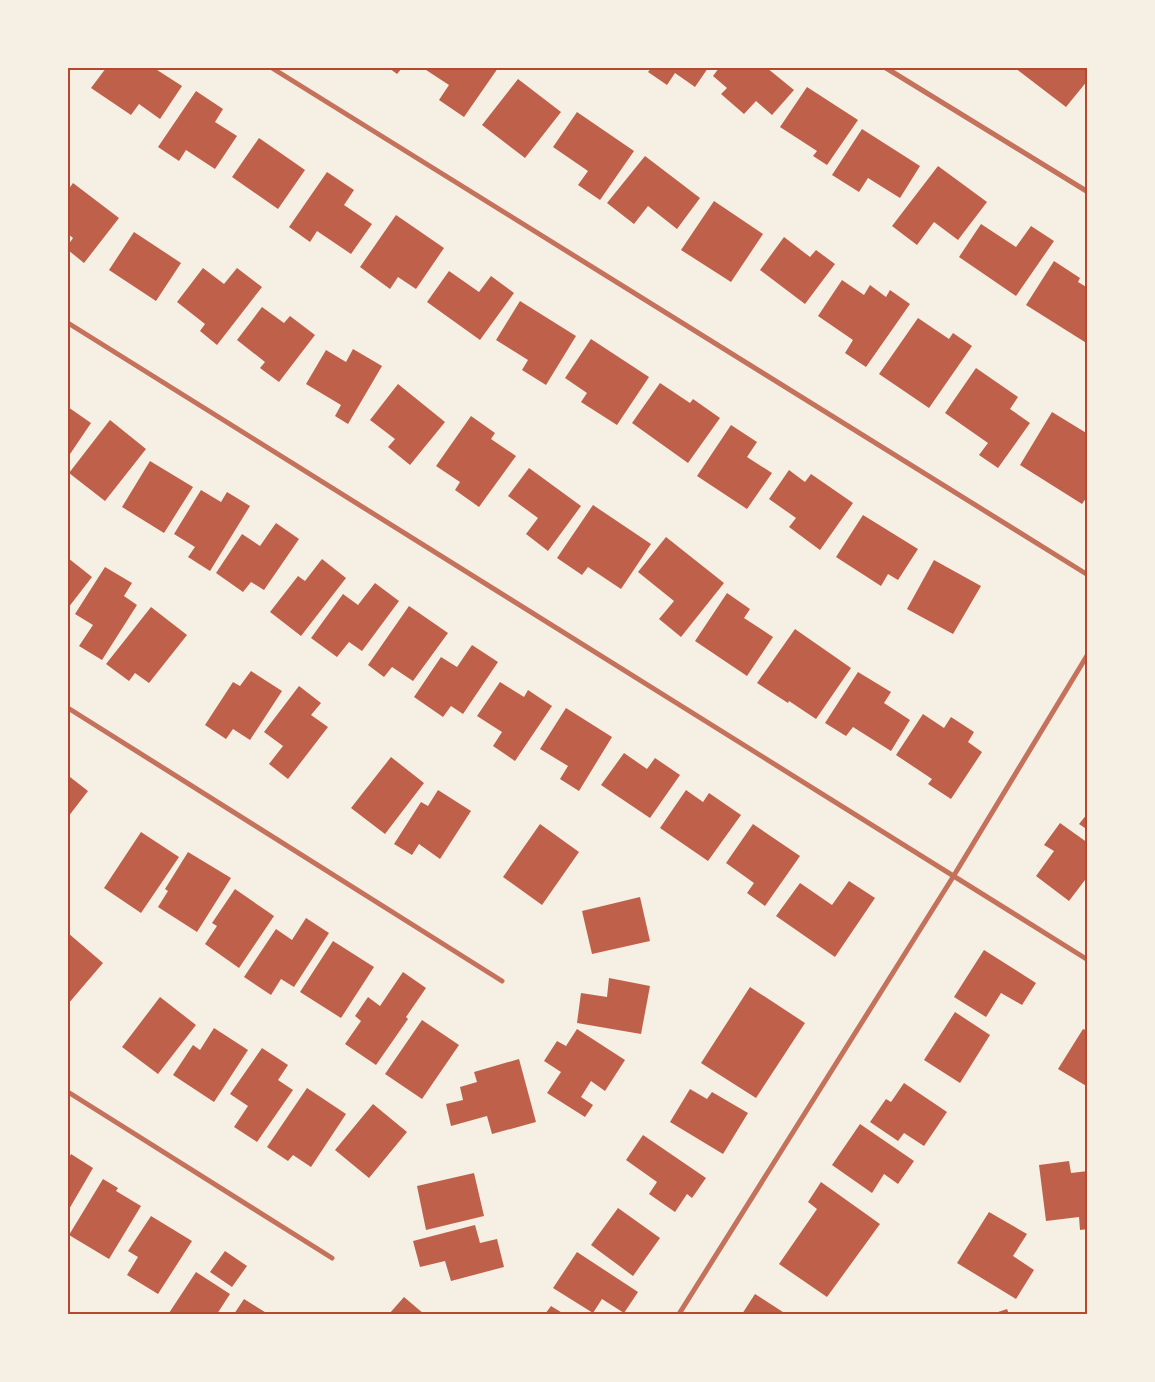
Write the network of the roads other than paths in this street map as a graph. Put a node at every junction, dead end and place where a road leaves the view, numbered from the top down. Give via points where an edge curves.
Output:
1 (272, 68) edge
2 (886, 68) edge
3 (1088, 192) edge
4 (68, 324) edge
5 (1088, 575) edge
6 (1088, 654) edge
7 (68, 708) edge
8 (953, 877) junction
9 (1088, 960) edge
10 (502, 981) dead end
11 (68, 1092) edge
12 (332, 1258) dead end
13 (679, 1314) edge

1 - 5 street
2 - 3 street
4 - 8 street
6 - 8 street
7 - 10 street
8 - 9 street
8 - 13 street
11 - 12 street

